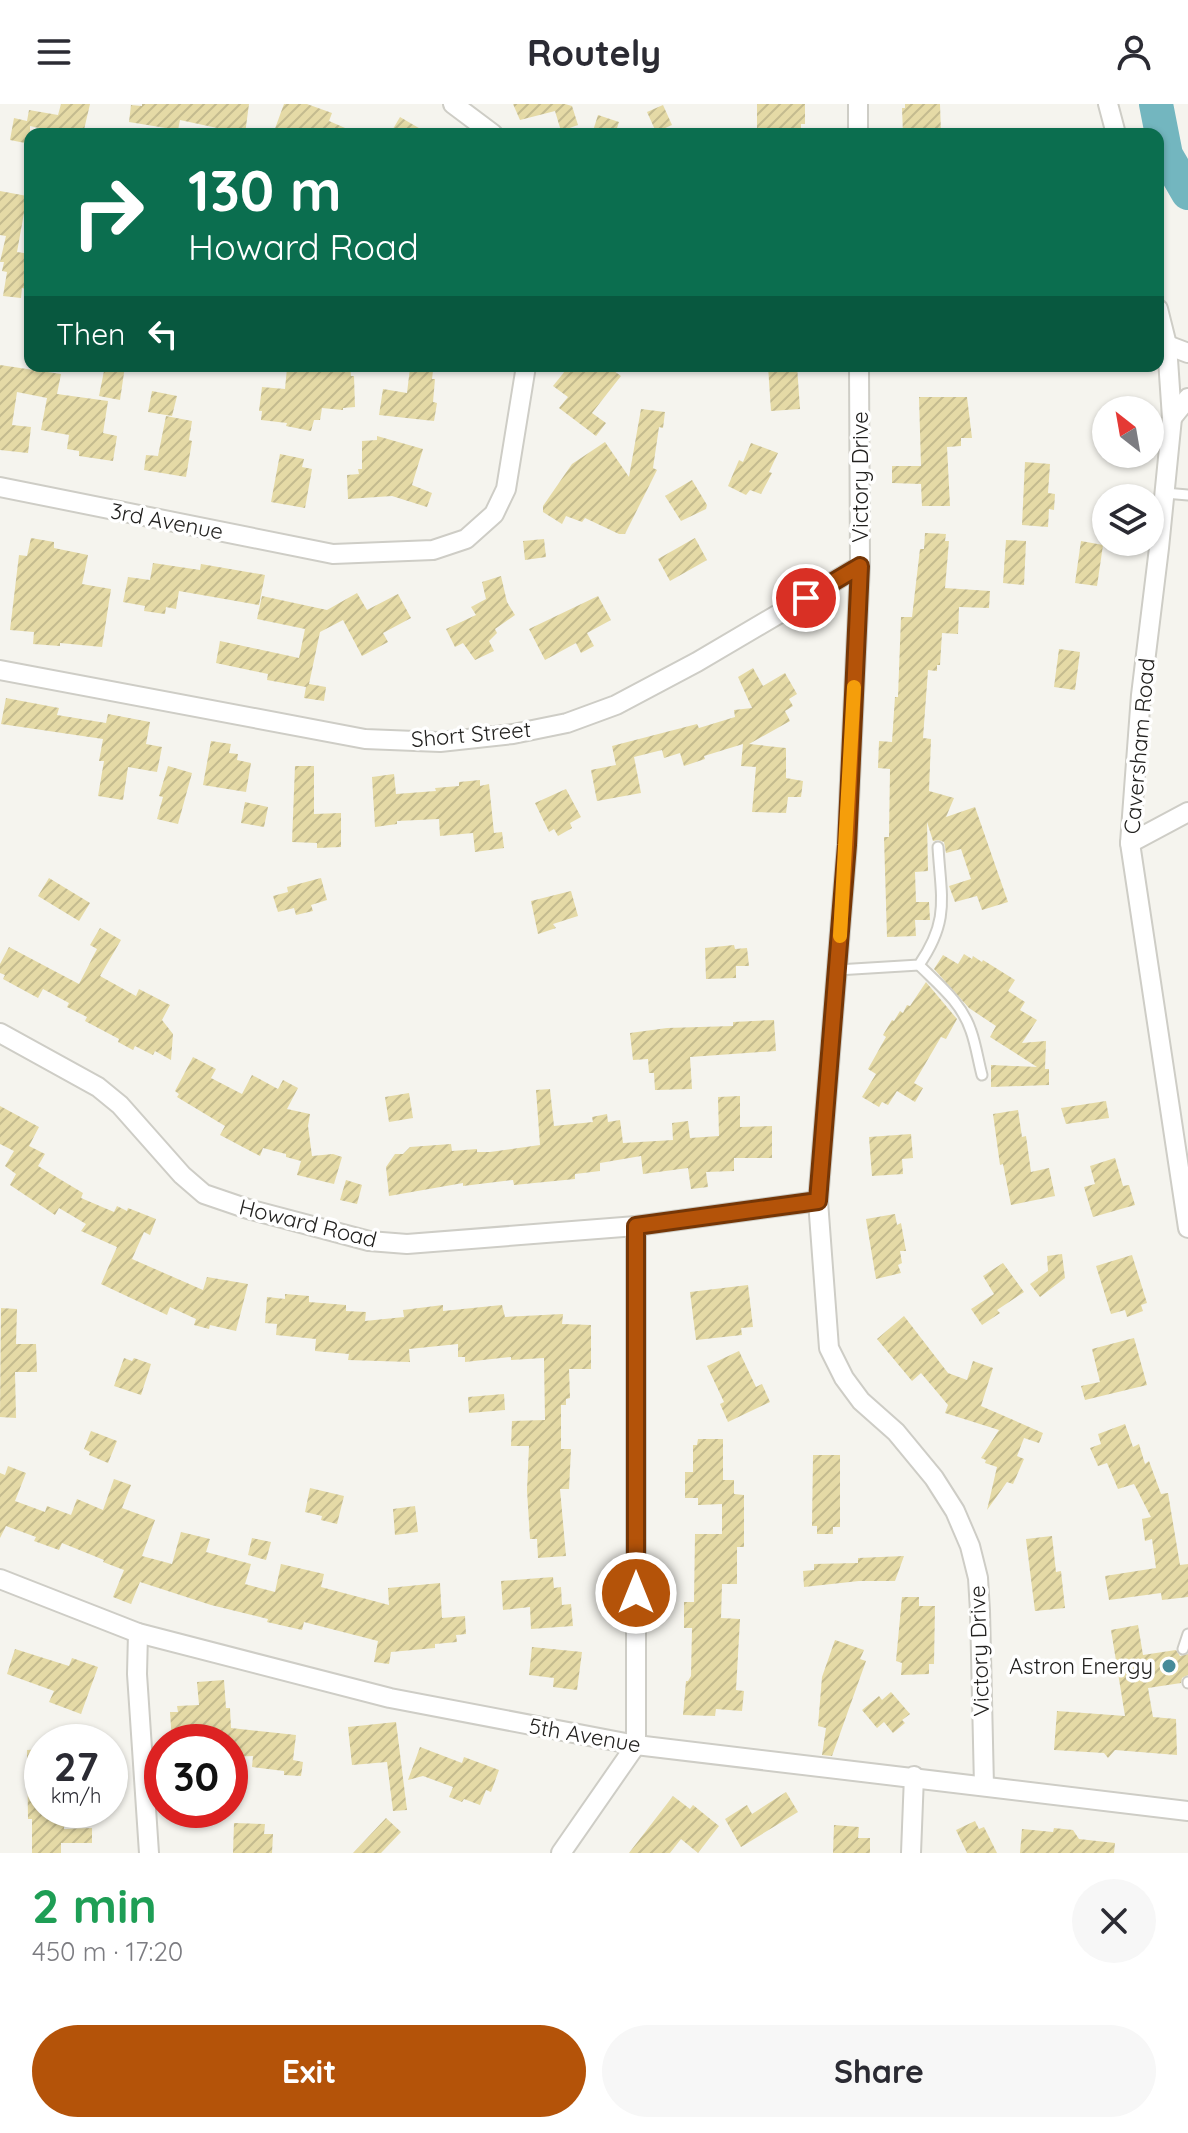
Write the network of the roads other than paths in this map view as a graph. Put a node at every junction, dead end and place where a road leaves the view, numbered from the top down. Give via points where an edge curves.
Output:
1 (453, 104) edge
2 (858, 104) edge
3 (1108, 104) edge
4 (485, 128) edge
5 (858, 128) edge
6 (1114, 128) edge
7 (1164, 333) edge
8 (1167, 345) junction
9 (1188, 353) edge
10 (525, 372) edge
11 (859, 372) edge
12 (1188, 398) edge
13 (1172, 418) junction
14 (0, 487) edge
15 (1165, 493) junction
16 (1188, 495) edge
17 (860, 566) junction
18 (0, 670) edge
19 (1188, 812) edge
20 (1130, 843) junction
21 (938, 847) dead end
22 (919, 965) junction
23 (837, 970) junction
24 (0, 1033) edge
25 (982, 1075) dead end
26 (818, 1201) junction
27 (636, 1226) junction
28 (1188, 1228) edge
29 (0, 1579) edge
30 (138, 1633) junction
31 (1188, 1634) edge
32 (1183, 1649) dead end
33 (636, 1745) junction
34 (914, 1776) junction
35 (984, 1786) junction
36 (1188, 1811) edge
37 (149, 1853) edge
38 (561, 1853) edge
39 (911, 1853) edge

1 - 4 street
2 - 5 street
3 - 6 street
7 - 8 street, Caversham Road
8 - 9 street
8 - 13 street, Caversham Road
10 - 14 street, 3rd Avenue via 506,489 494,514 466,539 433,550 333,554
11 - 17 street, Victory Drive
12 - 13 street
13 - 15 street, Caversham Road
15 - 16 lane
15 - 20 street, Caversham Road
17 - 18 street, Short Street via 616,705 567,723 513,734 440,742 365,739
17 - 23 street, Victory Drive
19 - 20 street
20 - 28 street, Caversham Road
21 - 22 lane via 939,932
22 - 23 lane
22 - 25 lane via 965,1016
23 - 26 street, Victory Drive
24 - 27 street, Howard Road via 98,1087 204,1194 248,1209 369,1241 407,1244
26 - 27 street, Howard Road
26 - 35 street, Victory Drive via 829,1348 861,1401 928,1469 970,1546 980,1611
27 - 33 street
29 - 30 street, 5th Avenue
30 - 33 street, 5th Avenue via 390,1698
30 - 37 street
31 - 32 lane
33 - 34 street, 5th Avenue
33 - 38 street
34 - 35 street, 5th Avenue
34 - 39 street
35 - 36 street, 5th Avenue

